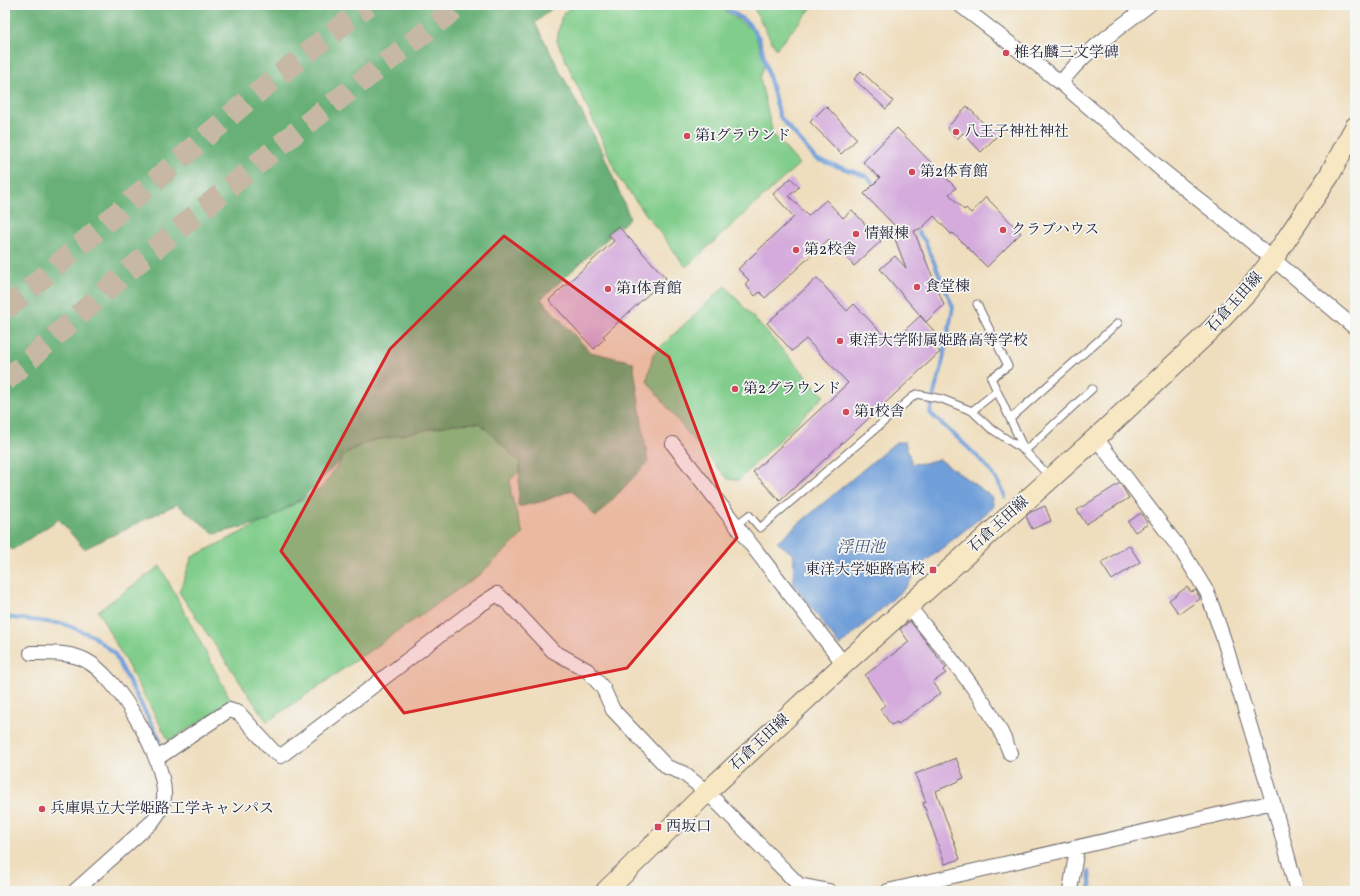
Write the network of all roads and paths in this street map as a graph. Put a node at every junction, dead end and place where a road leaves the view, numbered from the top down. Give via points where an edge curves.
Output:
1 (960, 5) edge
2 (1149, 5) edge
3 (1061, 83) junction
4 (1355, 127) edge
5 (1273, 259) junction
6 (977, 304) dead end
7 (1118, 323) dead end
8 (1355, 328) edge
9 (1092, 389) dead end
10 (997, 391) junction
11 (972, 411) junction
12 (1010, 420) junction
13 (1096, 438) junction
14 (673, 444) dead end
15 (1025, 450) junction
16 (1051, 478) junction
17 (736, 525) junction
18 (909, 607) junction
19 (31, 653) dead end
20 (844, 664) junction
21 (1010, 753) dead end
22 (156, 759) junction
23 (707, 792) junction
24 (1273, 802) junction
25 (1077, 848) junction
26 (75, 891) edge
27 (606, 891) edge
28 (829, 891) edge
29 (888, 891) edge
30 (1070, 891) edge
31 (1296, 891) edge

1 - 3 street
2 - 3 street via 1100,42
3 - 5 street via 1163,171
4 - 5 main road, 石倉玉田線 via 1329,176
5 - 8 street
5 - 13 main road, 石倉玉田線 via 1246,293 1211,330
6 - 10 lane via 1008,366 991,378
7 - 12 lane
9 - 15 lane
10 - 11 lane
10 - 12 lane
11 - 15 lane via 990,428
11 - 17 lane via 942,399 916,394 760,528 749,515
12 - 15 lane
13 - 16 main road, 石倉玉田線
13 - 24 street via 1183,553 1207,592
14 - 17 street
15 - 16 lane
16 - 18 main road, 石倉玉田線
17 - 20 street
18 - 20 main road, 石倉玉田線
18 - 21 street via 967,681 1003,734
19 - 22 street via 69,655 84,659 100,670 141,725
20 - 23 main road, 石倉玉田線
22 - 23 street via 229,710 239,712 273,751 281,756 497,594 553,651 587,670 603,688 613,710 667,767 683,773
22 - 26 street via 164,788 161,810 152,822
23 - 27 main road, 石倉玉田線
23 - 28 street via 799,885
24 - 25 street
24 - 31 street
25 - 29 street
25 - 30 street

